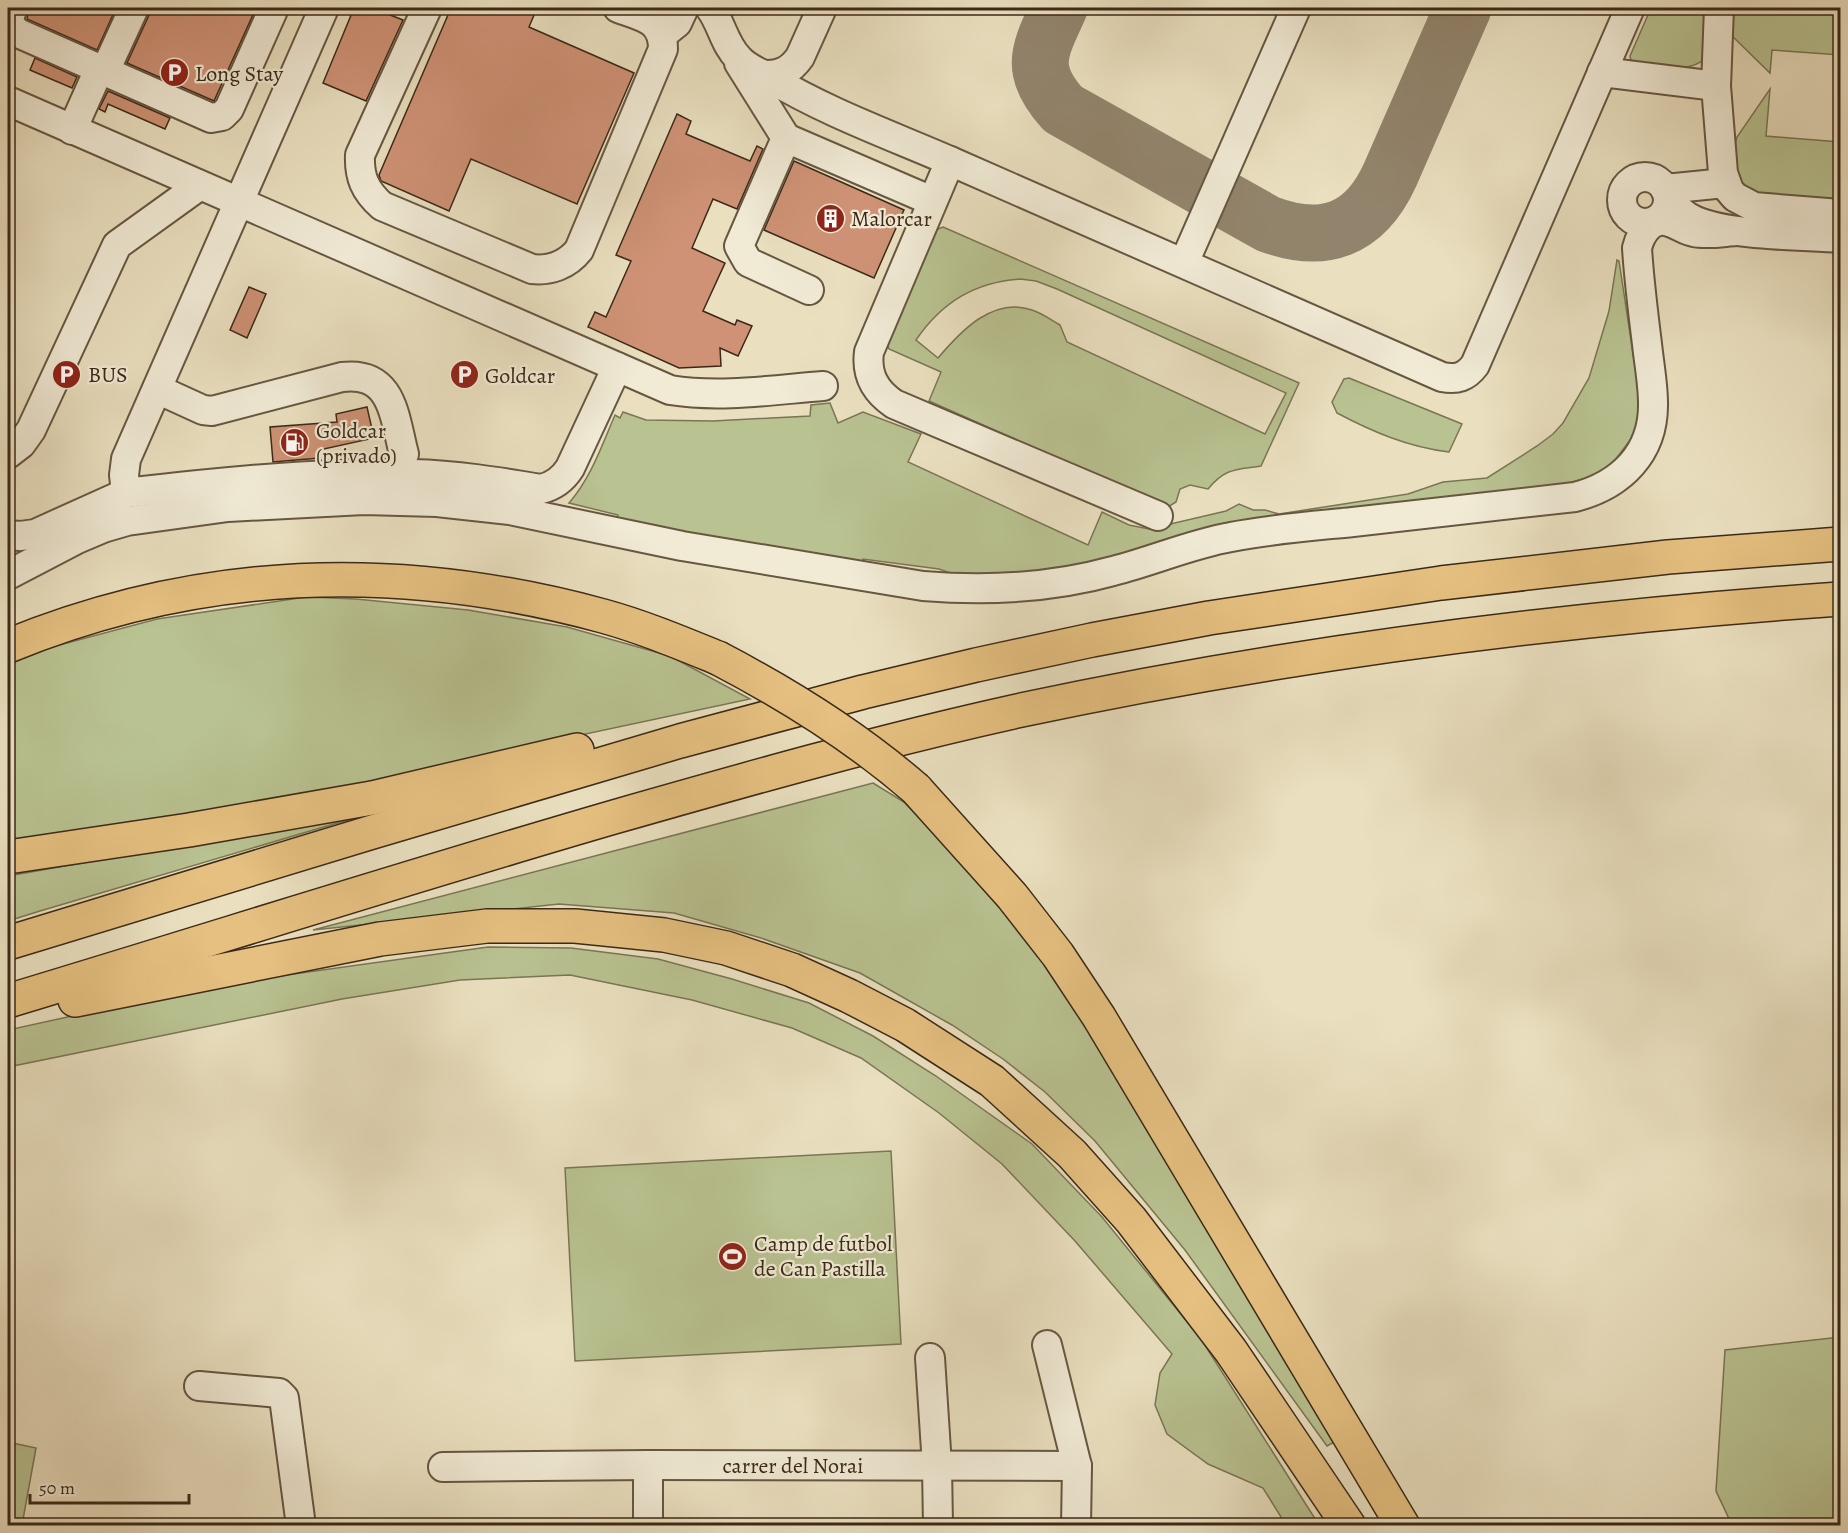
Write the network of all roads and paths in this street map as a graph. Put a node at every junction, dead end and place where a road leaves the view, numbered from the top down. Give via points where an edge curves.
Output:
1 (13, 8) edge
2 (134, 8) edge
3 (274, 8) edge
4 (324, 8) edge
5 (427, 8) edge
6 (618, 8) edge
7 (684, 8) edge
8 (822, 8) edge
9 (1296, 8) edge
10 (1630, 8) edge
11 (1719, 8) edge
12 (716, 12) edge
13 (662, 36) junction
14 (731, 50) junction
15 (105, 71) junction
16 (1602, 72) junction
17 (764, 75) junction
18 (1716, 86) junction
19 (8, 101) edge
20 (78, 133) junction
21 (786, 138) junction
22 (950, 161) junction
23 (1725, 183) junction
24 (199, 186) junction
25 (1666, 192) junction
26 (932, 201) junction
27 (239, 204) junction
28 (1840, 214) edge
29 (1654, 222) junction
30 (1736, 231) junction
31 (1840, 238) edge
32 (1184, 263) junction
33 (809, 290) dead end
34 (617, 367) junction
35 (822, 386) dead end
36 (157, 389) junction
37 (8, 454) edge
38 (404, 454) dead end
39 (126, 492) junction
40 (1158, 516) dead end
41 (8, 535) edge
42 (1840, 544) edge
43 (8, 575) edge
44 (1840, 599) edge
45 (8, 646) edge
46 (680, 741) junction
47 (8, 857) edge
48 (8, 943) edge
49 (8, 1001) edge
50 (1047, 1345) dead end
51 (930, 1358) dead end
52 (199, 1386) dead end
53 (648, 1465) junction
54 (937, 1466) junction
55 (1077, 1466) junction
56 (442, 1467) dead end
57 (301, 1526) edge
58 (648, 1526) edge
59 (938, 1526) edge
60 (1076, 1526) edge
61 (1349, 1526) edge
62 (1403, 1526) edge

1 - 15 street via 9,19 18,33
2 - 15 street
3 - 15 street via 229,109 222,116 211,118
4 - 27 street
5 - 13 street via 360,155 363,184 382,206 532,269 554,267 573,258 579,250 660,58
6 - 13 street via 654,23
7 - 13 street via 677,23
8 - 17 street via 795,64 779,74
9 - 32 street
10 - 16 street
11 - 18 street
12 - 14 street
14 - 17 street via 747,67
14 - 21 street
15 - 20 street via 97,74
16 - 18 street
16 - 32 street via 1475,365 1464,376 1442,377
17 - 22 street via 796,94
18 - 23 street
19 - 20 street
20 - 24 street
21 - 26 street
21 - 33 street via 739,246 748,262
22 - 26 street
22 - 32 street
23 - 25 street
23 - 28 street via 1735,197 1754,207
24 - 27 street
24 - 37 street via 117,245 32,430
25 - 29 street via 1666,211
25 - 29 street via 1659,182 1636,179 1629,183 1622,197 1630,219
25 - 30 street via 1681,212 1696,221
26 - 40 street via 869,352 868,367 875,386 894,404
27 - 34 street
27 - 36 street
29 - 30 street via 1667,221 1701,233
29 - 43 street via 1642,233 1637,248 1654,401 1650,428 1642,450 1628,469 1609,484 1575,497 1254,533 1192,546 1090,576 996,588 923,586 822,570 483,506 364,500 228,507 127,521 77,539
30 - 31 street
34 - 35 street via 670,390 690,393
34 - 39 street via 570,468 565,476 541,489 415,474 284,478
36 - 38 street via 212,411 342,377 368,378 388,396
36 - 39 street via 126,459
39 - 41 street via 35,534
42 - 46 highway via 1529,572 1209,618 874,689
44 - 49 highway via 1626,616 1388,646 1262,664 1015,712 675,800
45 - 62 highway, bridge via 112,610 172,596 284,580 397,581 471,588 604,616 718,658 786,695 846,733 916,789 1012,896 1064,964
46 - 47 highway via 592,747 372,798
46 - 48 highway
49 - 61 highway via 42,1007 380,939 486,926 575,926 664,935 726,948 792,970 905,1025 992,1081 1072,1154 1131,1220 1232,1351
50 - 55 street
51 - 54 street
52 - 57 street via 279,1393 284,1398
53 - 54 street, carrer del Norai
53 - 56 street, carrer del Norai
53 - 58 street
54 - 55 street
54 - 59 street
55 - 60 street

